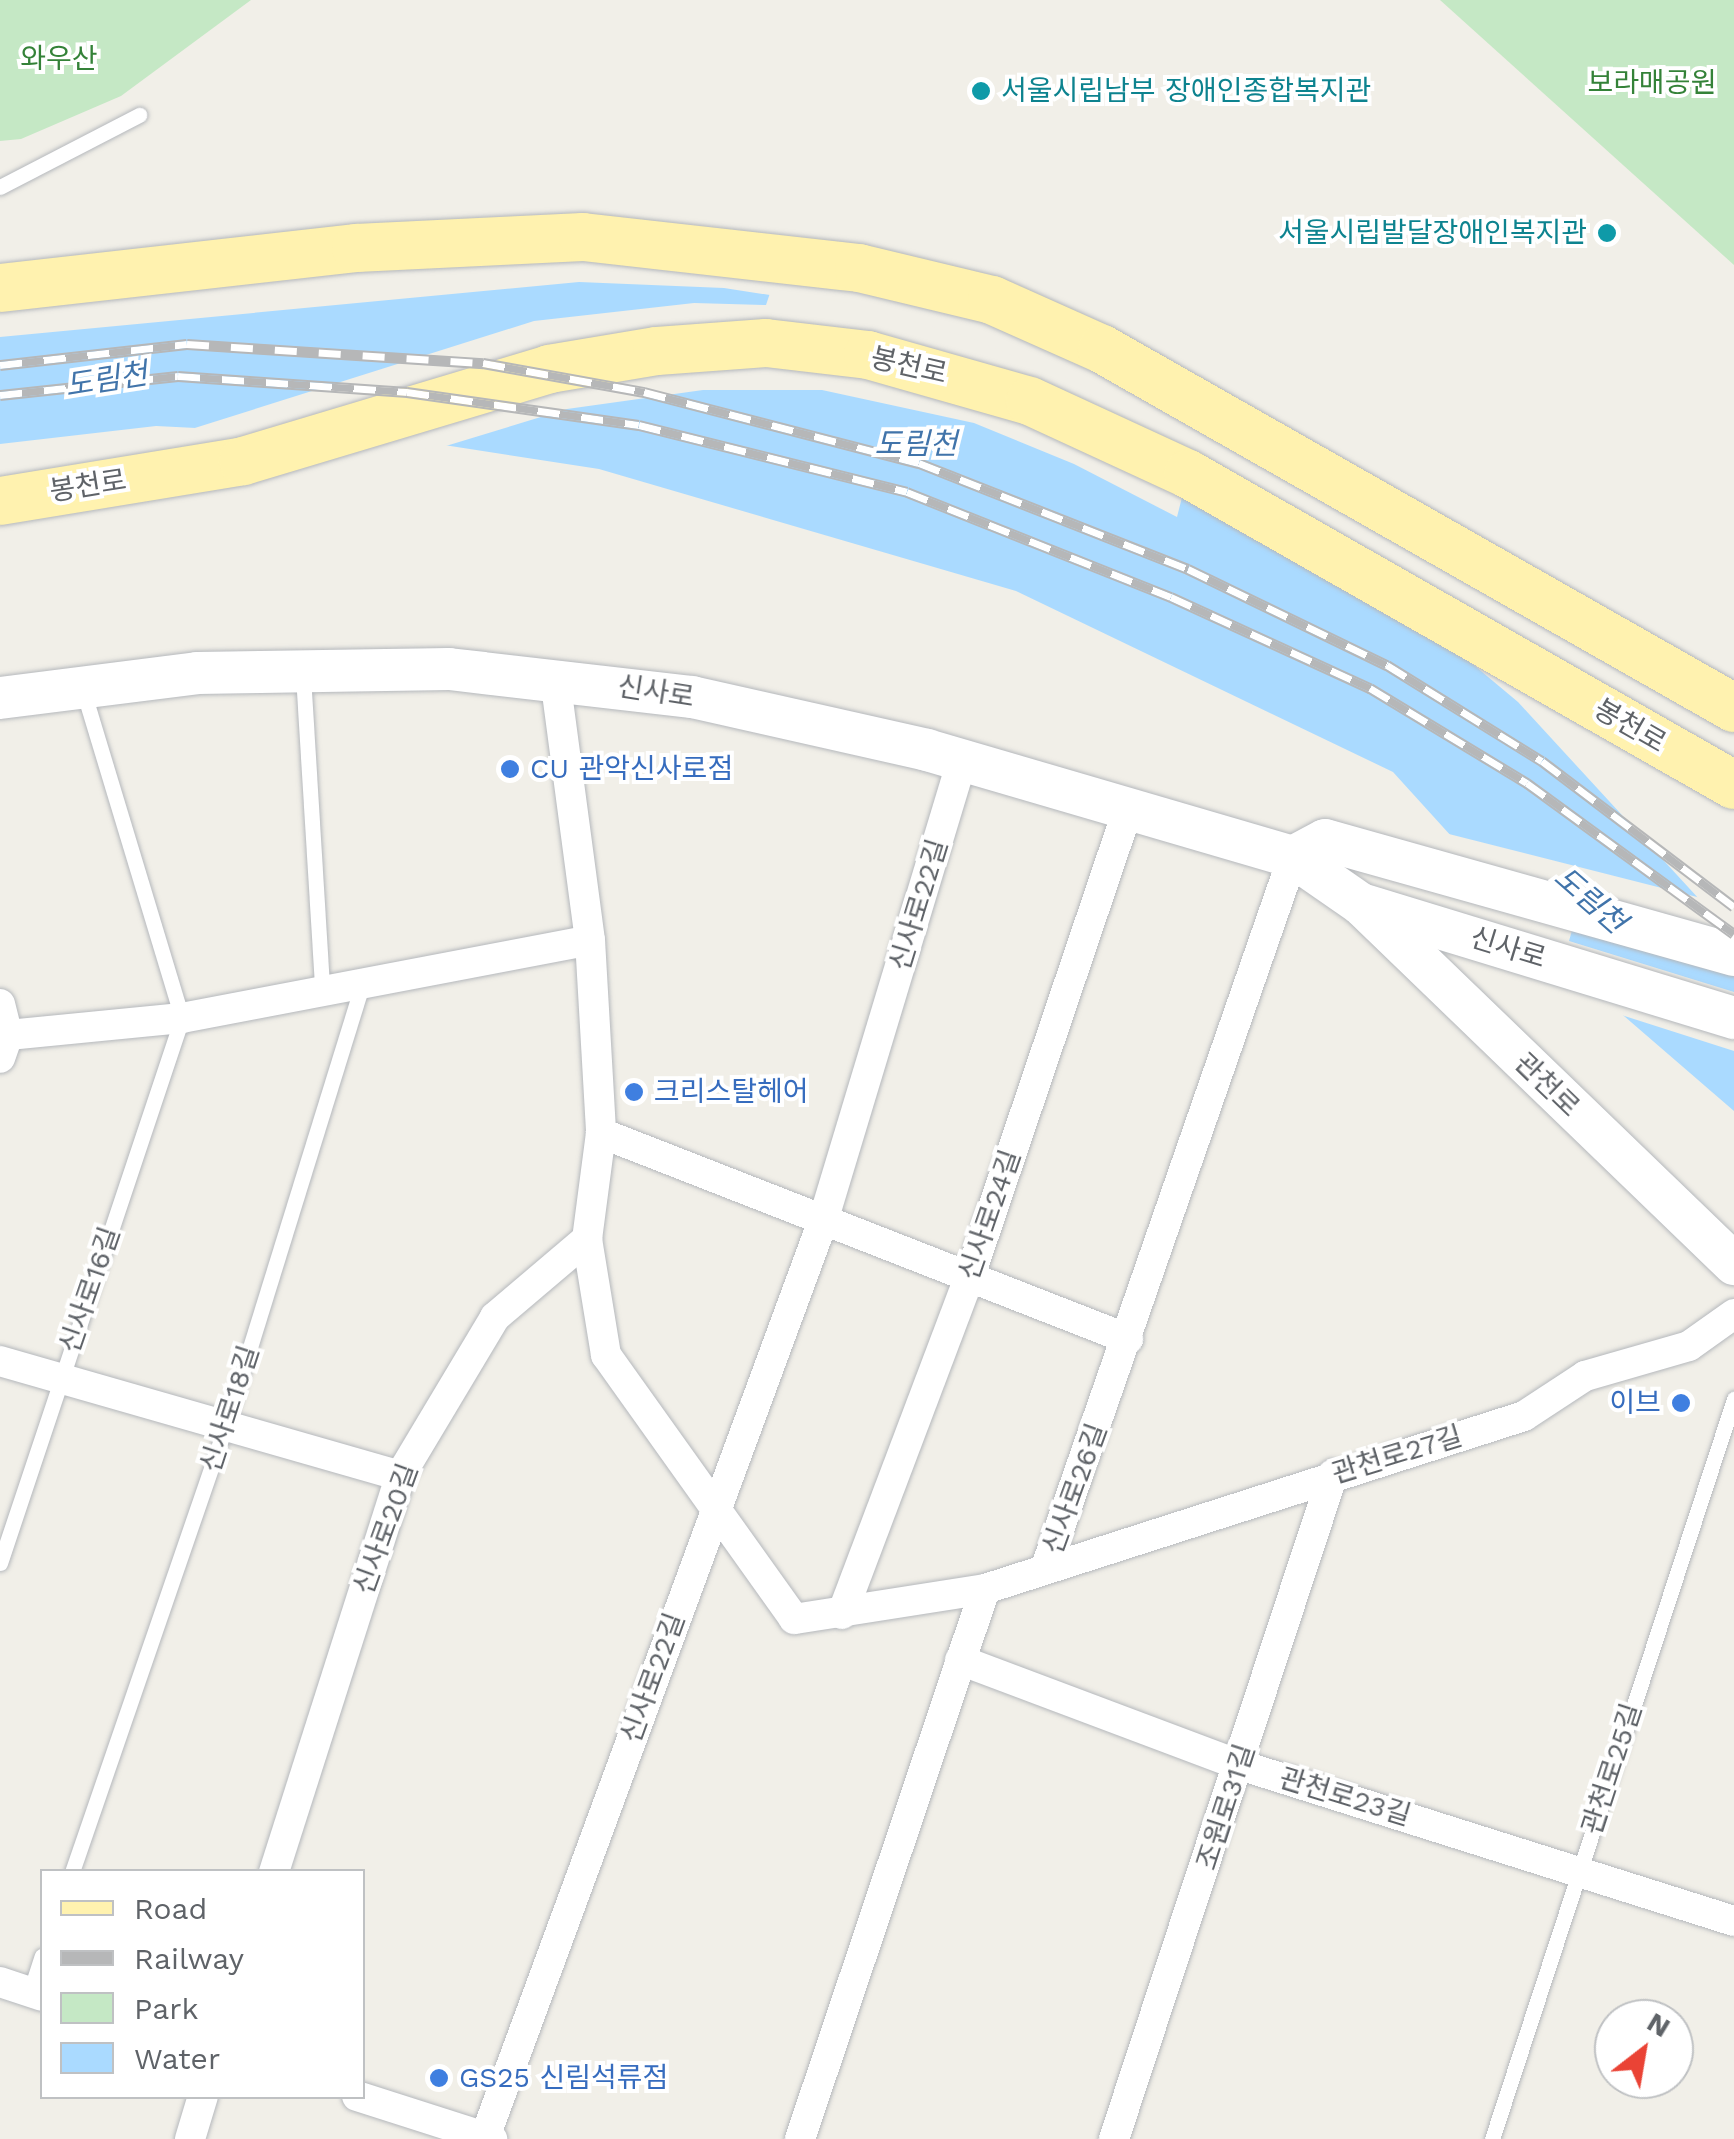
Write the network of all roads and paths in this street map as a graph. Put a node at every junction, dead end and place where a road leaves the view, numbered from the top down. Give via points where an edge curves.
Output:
1 (140, 114) dead end
2 (0, 188) edge
3 (0, 288) edge
4 (0, 501) edge
5 (302, 671) junction
6 (555, 678) junction
7 (82, 688) junction
8 (0, 698) edge
9 (1734, 708) edge
10 (962, 761) junction
11 (1734, 785) edge
12 (1128, 812) junction
13 (1309, 848) junction
14 (1361, 904) junction
15 (590, 940) junction
16 (1734, 955) edge
17 (363, 982) junction
18 (322, 990) junction
19 (0, 1004) edge
20 (182, 1018) junction
21 (1734, 1018) edge
22 (4, 1047) edge
23 (601, 1133) junction
24 (823, 1221) junction
25 (587, 1239) junction
26 (1734, 1264) edge
27 (970, 1276) junction
28 (1734, 1314) edge
29 (1128, 1339) junction
30 (0, 1361) edge
31 (59, 1382) junction
32 (1734, 1398) edge
33 (225, 1428) junction
34 (1333, 1474) junction
35 (400, 1476) junction
36 (715, 1509) junction
37 (0, 1563) edge
38 (1046, 1567) junction
39 (984, 1589) junction
40 (842, 1614) junction
41 (960, 1660) junction
42 (1240, 1765) junction
43 (73, 1869) edge
44 (275, 1869) edge
45 (1580, 1869) junction
46 (1734, 1921) edge
47 (40, 1969) edge
48 (0, 1982) edge
49 (36, 1994) edge
50 (201, 2099) edge
51 (363, 2099) edge
52 (422, 2129) edge
53 (488, 2138) edge
54 (190, 2139) edge
55 (800, 2139) edge
56 (1114, 2139) edge
57 (1492, 2139) edge

1 - 2 lane
3 - 9 main road via 356,248 582,237 859,268 992,300 1205,403
4 - 11 main road, 봉천로 via 243,461 549,369 657,350 766,343 950,374 1030,401 1188,474
5 - 6 main road, 신사로 via 449,669
5 - 7 main road, 신사로 via 197,673
5 - 18 lane
6 - 10 main road, 신사로 via 692,697
6 - 15 street
7 - 8 main road, 신사로
7 - 20 lane
10 - 12 main road, 신사로
10 - 24 street, 신사로22길
12 - 13 main road, 신사로
12 - 27 street, 신사로24길
13 - 14 main road, 신사로
13 - 16 main road, 신사로
13 - 29 street, 신사로26길
14 - 21 main road, 신사로
14 - 26 main road, 관천로
15 - 17 street
15 - 23 street
17 - 18 street
17 - 33 lane, 신사로18길
18 - 20 street
19 - 22 street
20 - 22 street
20 - 31 lane, 신사로16길
23 - 24 street
23 - 25 street
24 - 27 street
24 - 36 street, 신사로22길
25 - 35 street, 신사로20길 via 495,1317
25 - 36 street via 606,1355
27 - 29 street
27 - 40 street, 신사로24길
28 - 34 street, 관천로27길 via 1689,1346 1584,1376 1524,1416
29 - 38 street, 신사로26길
30 - 31 street
31 - 33 street
31 - 37 lane, 신사로16길
32 - 45 lane, 관천로25길
33 - 35 street
33 - 43 lane, 신사로18길
34 - 38 street, 관천로27길
34 - 42 street, 조원로31길
35 - 44 street, 신사로20길
36 - 40 street via 794,1619
36 - 53 street, 신사로22길
38 - 39 street, 신사로26길
39 - 40 street
39 - 41 street
41 - 42 street, 관천로23길
41 - 55 street
42 - 45 street, 관천로23길
42 - 56 street, 조원로31길
45 - 46 street, 관천로23길
45 - 57 lane, 관천로25길
47 - 49 lane
48 - 49 street
50 - 54 street
51 - 52 street
52 - 53 street

